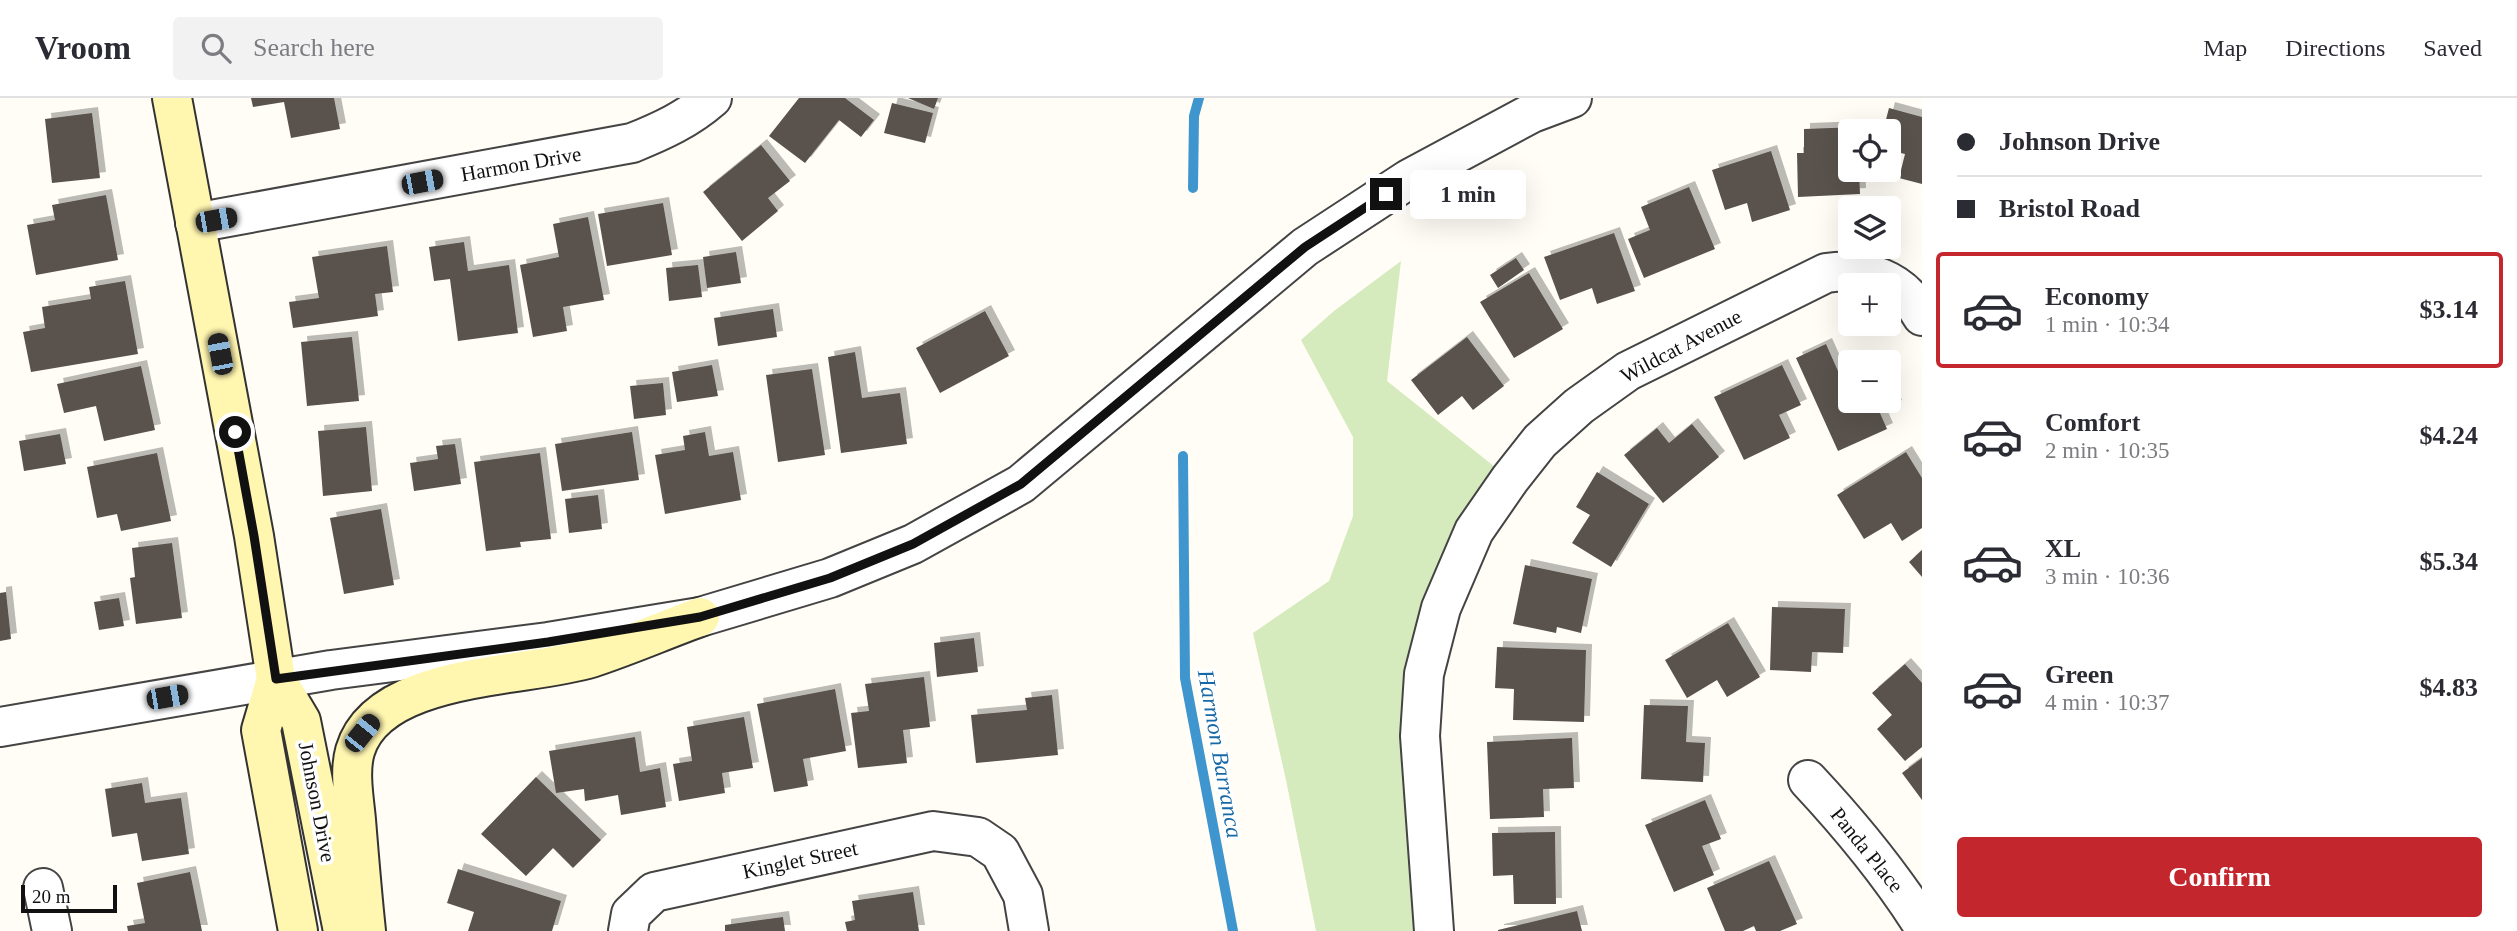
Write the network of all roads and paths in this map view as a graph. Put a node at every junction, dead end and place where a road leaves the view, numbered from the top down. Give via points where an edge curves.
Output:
1 (172, 98) edge
2 (712, 98) edge
3 (1572, 98) edge
4 (195, 223) junction
5 (1922, 316) edge
6 (700, 617) junction
7 (276, 679) junction
8 (0, 727) edge
9 (1808, 780) dead end
10 (43, 888) dead end
11 (629, 922) edge
12 (1922, 924) edge
13 (52, 931) edge
14 (298, 931) edge
15 (342, 931) edge
16 (366, 931) edge
17 (1030, 931) edge
18 (1434, 931) edge

1 - 4 main road, Johnson Drive
2 - 4 street, Harmon Drive via 665,130 632,143
3 - 6 street via 1532,113 1409,179 1305,247 1021,484 913,544 830,578
4 - 7 main road, Johnson Drive
5 - 18 street, Wildcat Avenue via 1906,293 1874,274 1826,273 1628,371 1579,406 1510,479 1474,531 1441,608 1424,674 1420,736
6 - 7 street
6 - 16 main road via 589,658 415,694 373,719 354,754 353,782
7 - 8 street
7 - 14 main road, Johnson Drive via 261,730
7 - 15 main road, Johnson Drive via 301,721
9 - 12 street, Panda Place via 1851,825
10 - 13 street
11 - 17 street, Kinglet Street via 654,892 933,831 978,837 1000,852 1023,895

